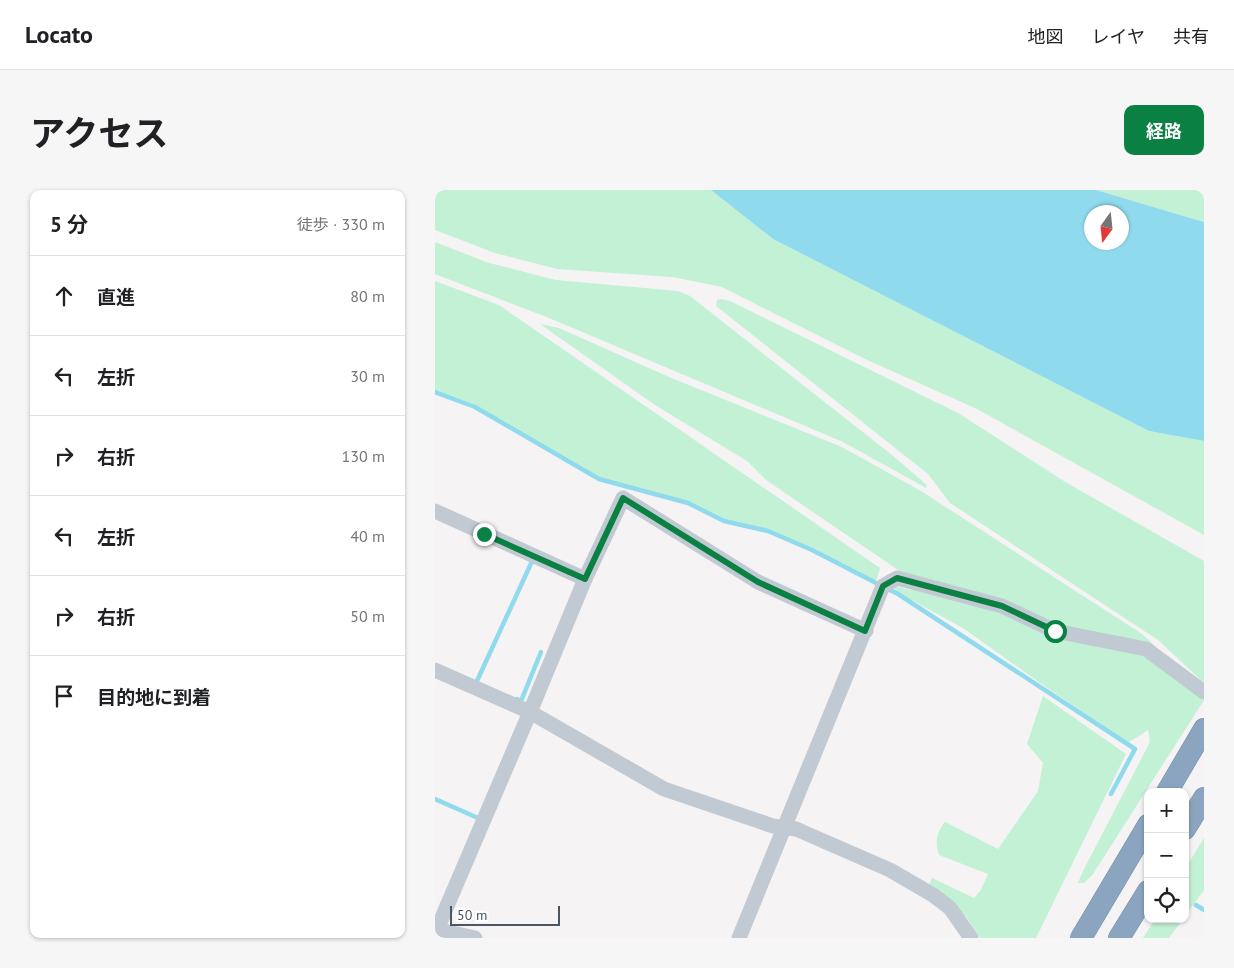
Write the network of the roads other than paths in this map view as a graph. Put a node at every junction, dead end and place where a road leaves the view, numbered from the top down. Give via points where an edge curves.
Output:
1 (435, 511) edge
2 (585, 579) junction
3 (865, 631) junction
4 (435, 670) edge
5 (1204, 692) edge
6 (530, 712) junction
7 (1204, 729) edge
8 (1169, 788) edge
9 (1204, 798) edge
10 (1189, 822) edge
11 (785, 828) junction
12 (1144, 832) edge
13 (1144, 897) edge
14 (436, 931) edge
15 (475, 938) edge
16 (739, 938) edge
17 (971, 938) edge
18 (1081, 938) edge
19 (1119, 938) edge

1 - 2 street
2 - 3 street via 623,498 758,582
2 - 6 street
3 - 5 street via 883,586 897,578 1002,606 1055,631 1145,649
3 - 11 street
4 - 6 street
6 - 11 street via 664,789
6 - 14 street
7 - 8 highway
9 - 10 highway
11 - 16 street
11 - 17 street via 795,829 891,870 950,908
12 - 18 highway
13 - 19 highway
14 - 15 street

